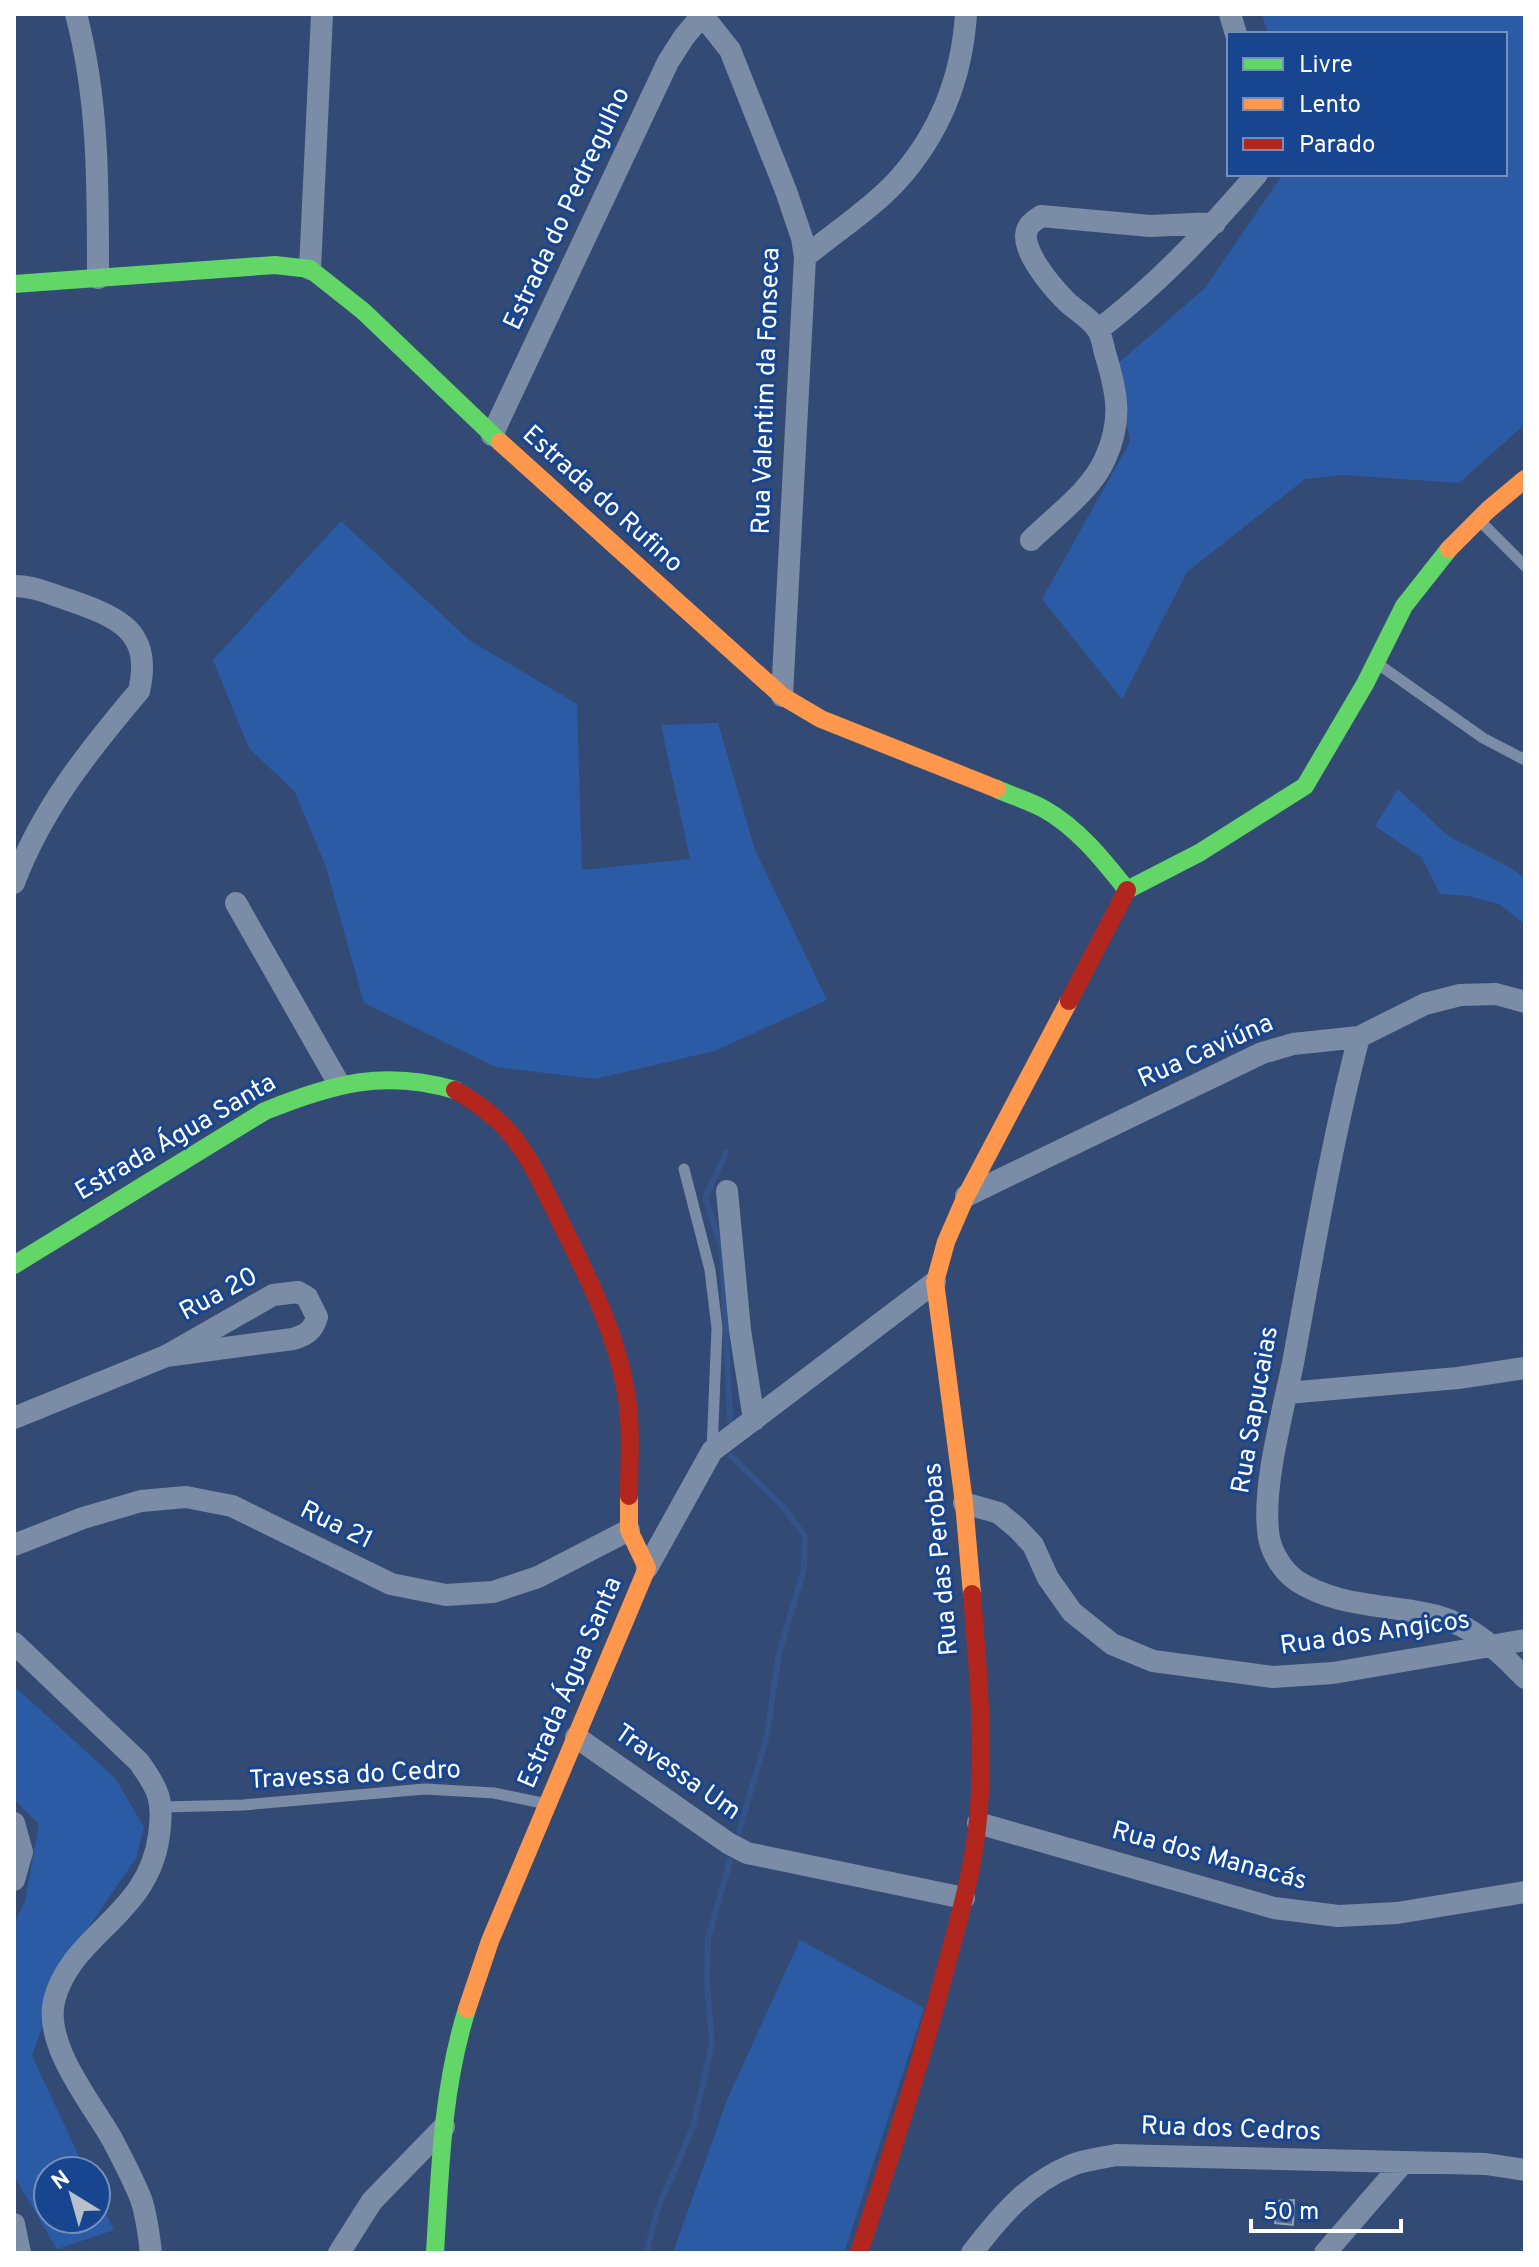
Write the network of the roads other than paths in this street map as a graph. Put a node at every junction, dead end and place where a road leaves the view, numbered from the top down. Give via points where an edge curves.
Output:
1 (76, 14) edge
2 (322, 14) edge
3 (966, 14) edge
4 (703, 15) edge
5 (1255, 176) edge
6 (1215, 223) junction
7 (805, 257) junction
8 (310, 269) junction
9 (98, 278) junction
10 (14, 284) edge
11 (1098, 330) junction
12 (492, 435) junction
13 (1525, 479) edge
14 (1478, 520) junction
15 (1031, 540) dead end
16 (1525, 566) edge
17 (14, 586) edge
18 (1376, 663) junction
19 (782, 696) junction
20 (1525, 760) edge
21 (14, 883) edge
22 (1127, 890) junction
23 (236, 903) dead end
24 (1525, 1002) edge
25 (1359, 1037) junction
26 (339, 1084) junction
27 (684, 1169) dead end
28 (727, 1191) dead end
29 (966, 1196) junction
30 (14, 1265) edge
31 (935, 1282) junction
32 (166, 1356) junction
33 (1525, 1368) edge
34 (1287, 1393) junction
35 (14, 1418) edge
36 (754, 1420) junction
37 (712, 1451) junction
38 (964, 1503) junction
39 (629, 1530) junction
40 (14, 1545) edge
41 (647, 1568) junction
42 (1525, 1640) edge
43 (14, 1643) edge
44 (1493, 1645) junction
45 (1525, 1678) edge
46 (576, 1737) junction
47 (548, 1804) junction
48 (163, 1807) junction
49 (14, 1823) edge
50 (978, 1823) junction
51 (14, 1880) edge
52 (1525, 1892) edge
53 (964, 1898) junction
54 (444, 2127) junction
55 (1402, 2164) junction
56 (1525, 2170) edge
57 (14, 2224) edge
58 (20, 2253) edge
59 (151, 2253) edge
60 (339, 2253) edge
61 (435, 2253) edge
62 (859, 2253) edge
63 (972, 2253) edge
64 (1325, 2253) edge

1 - 9 street via 98,153
2 - 8 street
3 - 7 street via 952,92 927,143 894,183
4 - 7 street, Rua Valentim da Fonseca via 730,50 786,191
4 - 12 street, Estrada do Pedregulho via 668,62
5 - 6 street
6 - 11 street via 1139,299
6 - 11 street via 1150,226 1041,216 1028,227 1029,251 1039,269
7 - 19 street, Rua Valentim da Fonseca
8 - 9 street via 275,265
8 - 12 street, Estrada do Rufino via 363,311
9 - 10 street
11 - 15 street via 1116,387 1115,434 1090,483
12 - 19 street, Estrada do Rufino
13 - 14 street
14 - 16 lane
14 - 18 street via 1404,606
17 - 21 street via 28,586 119,620 131,632 145,669 139,691 52,803
18 - 20 lane via 1483,738
18 - 22 street via 1305,786 1199,853
19 - 22 street, Estrada do Rufino via 821,719 1043,808 1084,837
22 - 29 street, Rua das Perobas
23 - 26 street
24 - 25 street, Rua Caviúna via 1496,994 1460,995 1425,1004
25 - 29 street, Rua Caviúna via 1262,1053
25 - 34 street, Rua Sapucaias via 1333,1145
26 - 30 street, Estrada Água Santa via 265,1111
26 - 39 street, Estrada Água Santa via 378,1079 448,1086 483,1105 531,1163 590,1282 617,1351 630,1428
27 - 37 lane via 710,1270 717,1328
28 - 36 street
29 - 31 street, Rua das Perobas
31 - 36 street
31 - 38 street, Rua das Perobas
32 - 32 street, Rua 20 via 293,1339 306,1335 317,1317 307,1297 298,1292 273,1295
32 - 35 street, Rua 20
33 - 34 street
34 - 44 street, Rua Sapucaias via 1267,1504 1268,1534 1277,1560 1294,1579 1317,1592 1438,1617
36 - 37 street
37 - 41 street
38 - 44 street, Rua dos Angicos via 999,1513 1017,1528 1033,1545 1072,1612 1112,1644 1153,1661 1273,1677 1333,1673
38 - 50 street, Rua das Perobas via 981,1700
39 - 40 street, Rua 21 via 538,1577 493,1592 446,1595 391,1584 232,1506 186,1497 141,1501
39 - 41 street, Estrada Água Santa
41 - 46 street, Estrada Água Santa
42 - 44 street, Rua dos Angicos
43 - 48 street via 139,1762
44 - 45 street, Rua Sapucaias
46 - 47 street, Estrada Água Santa
46 - 53 street, Travessa Um via 747,1853
47 - 48 lane, Travessa do Cedro via 494,1793 425,1789
47 - 54 street, Estrada Água Santa via 468,2002
48 - 59 street via 157,1856 148,1879 69,1969 54,2001 53,2026 61,2052 141,2199
49 - 51 street via 22,1852
50 - 52 street, Rua dos Manacás via 1274,1908 1338,1916 1397,1913
50 - 53 street, Rua das Perobas
53 - 62 street, Rua das Perobas via 927,2040
54 - 60 street via 372,2201
54 - 61 street, Estrada Água Santa
55 - 56 street, Rua dos Cedros via 1486,2164
55 - 63 street, Rua dos Cedros via 1116,2155 1073,2164 1033,2186
55 - 64 street
57 - 58 street

